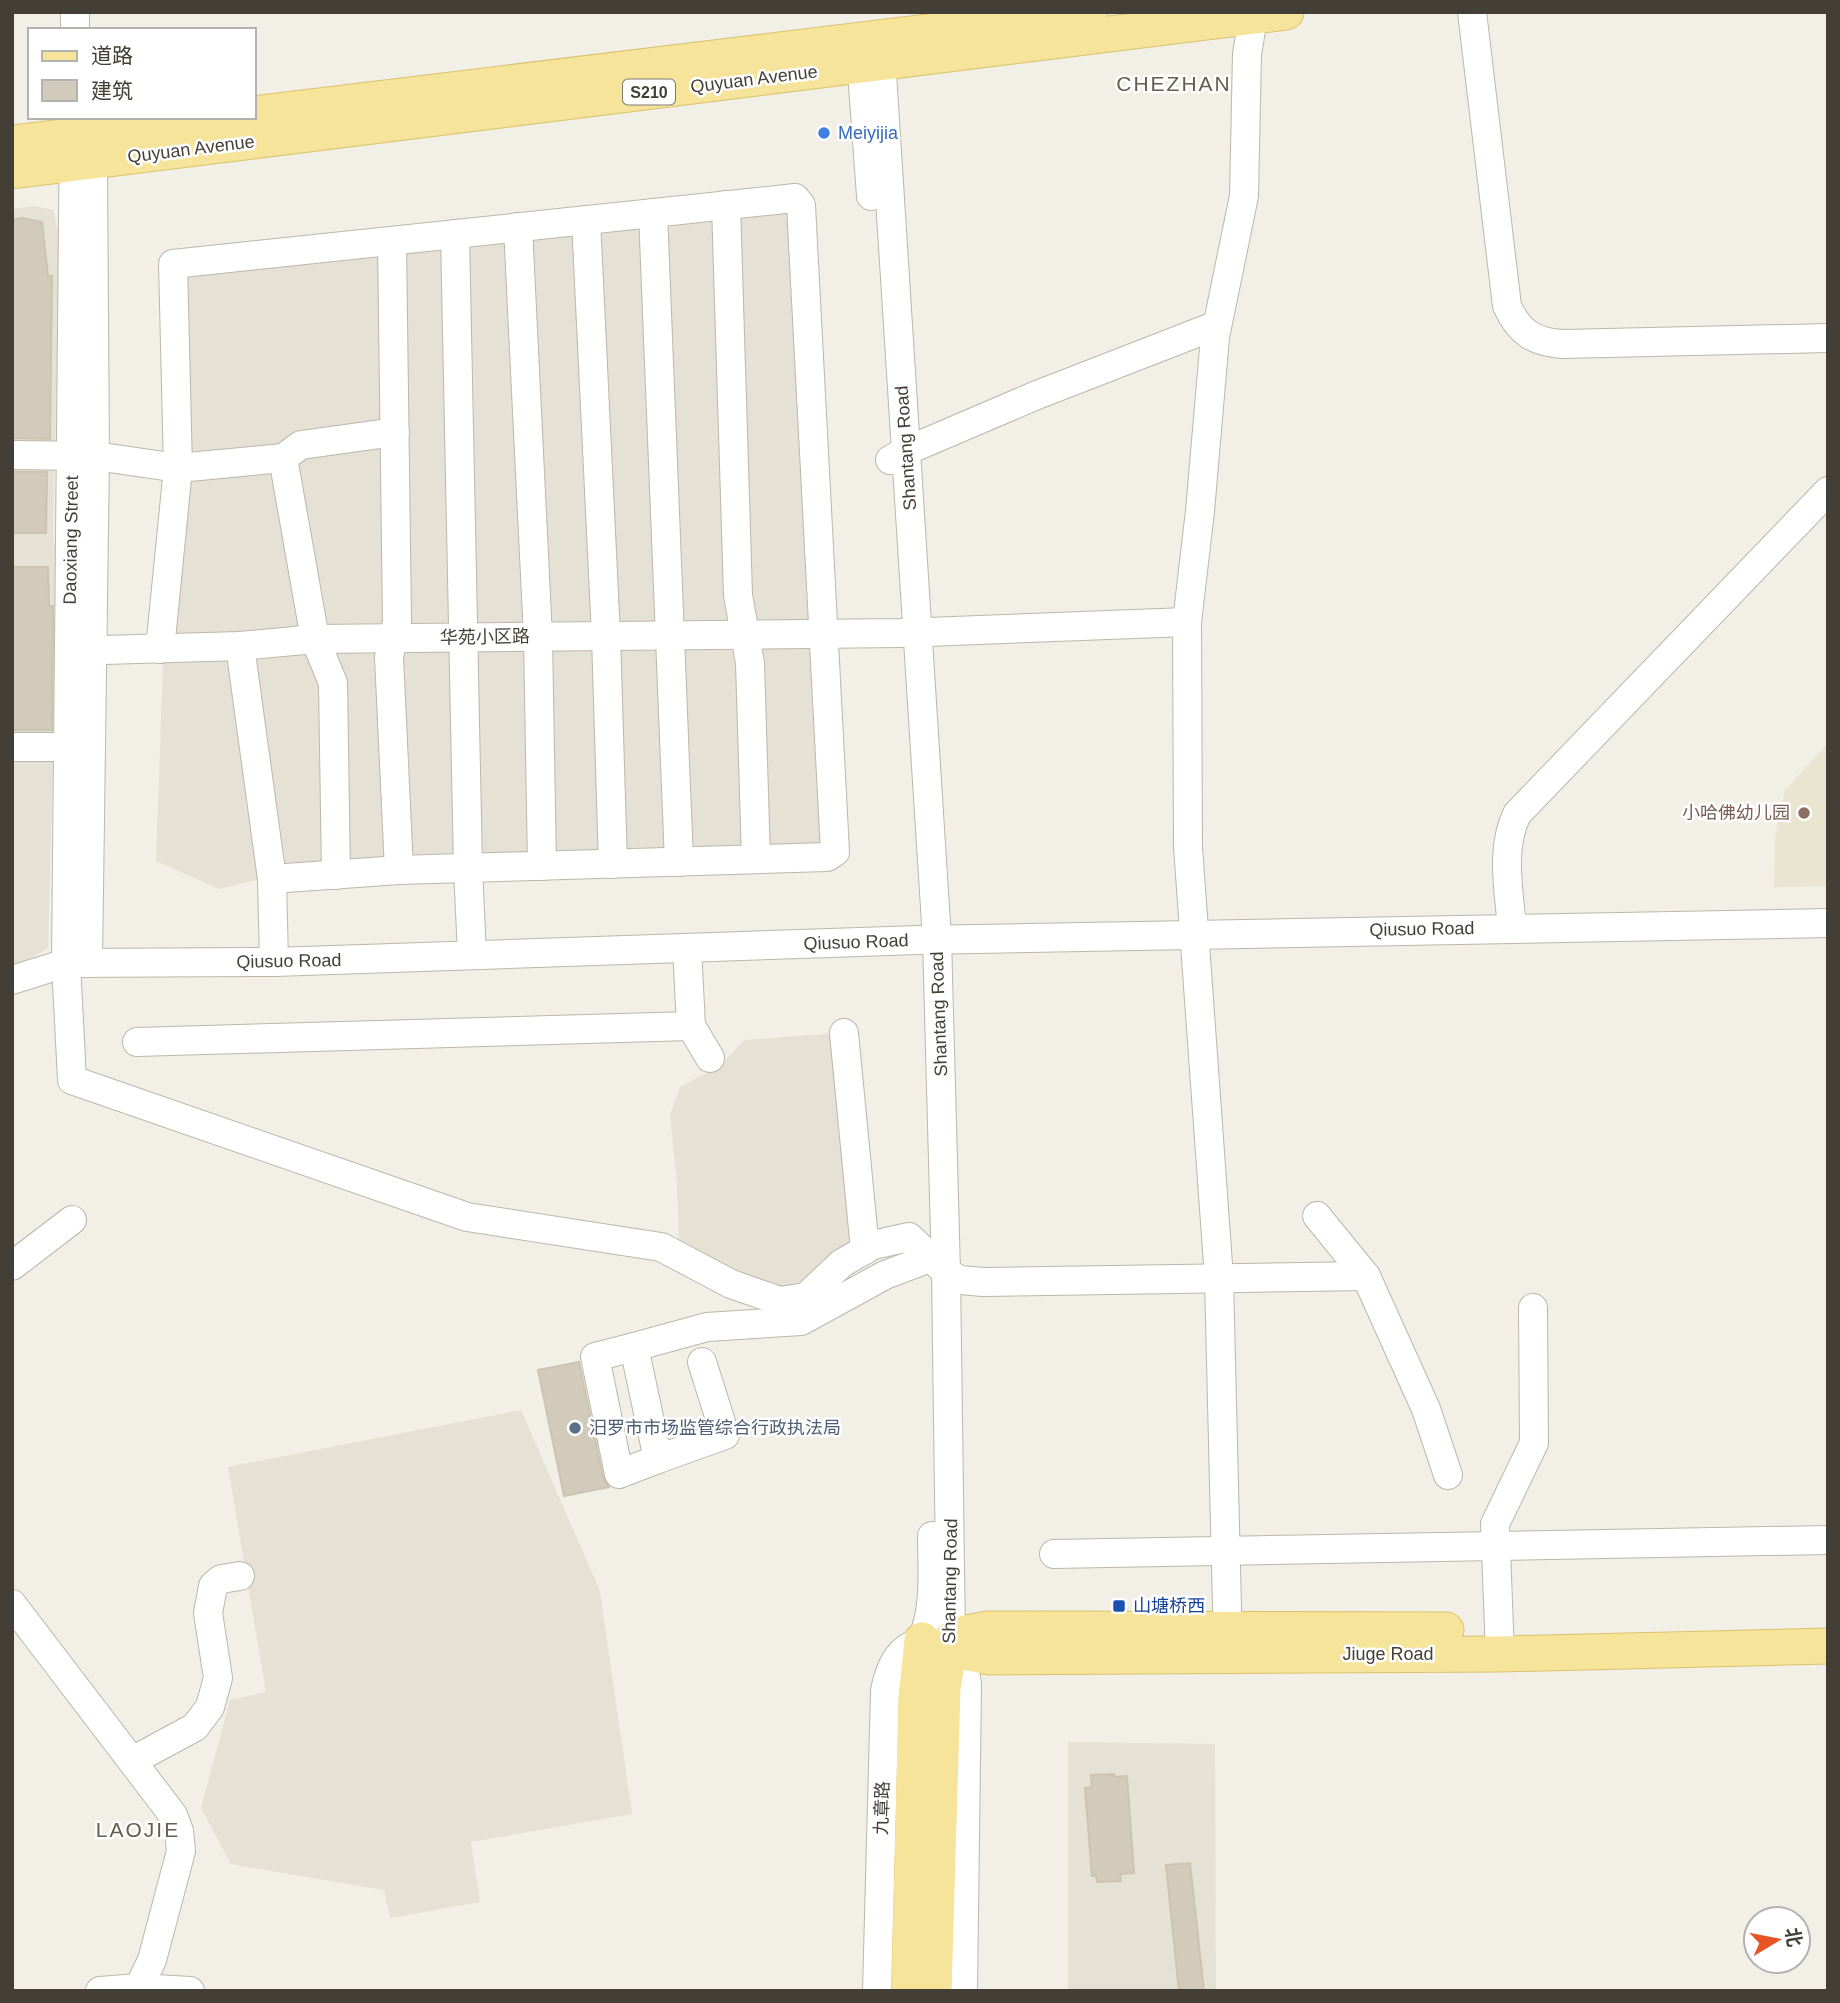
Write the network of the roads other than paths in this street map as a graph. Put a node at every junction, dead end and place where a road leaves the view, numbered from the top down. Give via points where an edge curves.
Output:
1 (1090, 12) edge
2 (1472, 12) edge
3 (1265, 14) edge
4 (1147, 21) edge
5 (871, 52) junction
6 (256, 114) edge
7 (214, 119) edge
8 (83, 138) edge
9 (12, 144) edge
10 (12, 171) edge
11 (726, 205) junction
12 (653, 213) junction
13 (586, 220) junction
14 (519, 227) junction
15 (454, 234) junction
16 (392, 241) junction
17 (1217, 325) junction
18 (1828, 338) edge
19 (395, 432) junction
20 (12, 455) edge
21 (83, 456) junction
22 (897, 456) junction
23 (283, 458) junction
24 (178, 468) junction
25 (1828, 491) edge
26 (1187, 622) junction
27 (909, 632) junction
28 (743, 634) junction
29 (825, 634) junction
30 (672, 635) junction
31 (538, 636) junction
32 (606, 636) junction
33 (464, 637) junction
34 (393, 638) junction
35 (314, 639) junction
36 (240, 646) junction
37 (160, 649) junction
38 (81, 651) junction
39 (12, 747) edge
40 (67, 747) junction
41 (756, 859) junction
42 (679, 862) junction
43 (612, 864) junction
44 (542, 866) junction
45 (468, 868) junction
46 (399, 870) junction
47 (336, 875) junction
48 (272, 879) junction
49 (1828, 923) edge
50 (1512, 928) junction
51 (1194, 934) junction
52 (928, 940) junction
53 (687, 948) junction
54 (472, 955) junction
55 (274, 962) junction
56 (77, 963) junction
57 (12, 980) edge
58 (691, 1026) junction
59 (844, 1033) dead end
60 (137, 1042) dead end
61 (710, 1058) dead end
62 (1317, 1216) dead end
63 (72, 1220) dead end
64 (864, 1250) junction
65 (938, 1265) junction
66 (12, 1266) edge
67 (1366, 1276) junction
68 (1219, 1278) junction
69 (1533, 1308) dead end
70 (634, 1347) junction
71 (702, 1362) dead end
72 (658, 1459) junction
73 (1448, 1475) dead end
74 (1828, 1540) edge
75 (1496, 1546) junction
76 (1225, 1551) junction
77 (1054, 1555) dead end
78 (240, 1576) dead end
79 (12, 1604) edge
80 (1828, 1622) edge
81 (937, 1640) junction
82 (1501, 1642) junction
83 (1227, 1643) junction
84 (1828, 1646) edge
85 (132, 1761) junction
86 (137, 1990) edge
87 (100, 1991) edge
88 (190, 1991) edge
89 (877, 1991) edge
90 (909, 1991) edge
91 (934, 1991) edge
92 (962, 1991) edge

1 - 5 main road, Quyuan Avenue / S210
2 - 18 street via 1507,306 1515,323 1544,343 1563,344
3 - 4 main road, Quyuan Avenue / S210
3 - 17 street via 1247,54 1244,196
4 - 5 main road, Quyuan Avenue / S210
5 - 6 main road, Quyuan Avenue / S210
5 - 8 main road, Quyuan Avenue / S210
5 - 22 street, Shantang Road
7 - 8 main road, Quyuan Avenue / S210
8 - 9 main road, Quyuan Avenue / S210
8 - 10 main road, Quyuan Avenue / S210
8 - 21 street, Daoxiang Street
11 - 12 street
11 - 28 street
11 - 29 street via 795,198 802,205
12 - 13 street
12 - 30 street
13 - 14 street
13 - 32 street
14 - 15 street
14 - 31 street
15 - 16 street
15 - 33 street
16 - 19 street
16 - 24 street via 173,264
17 - 22 street
17 - 26 street
19 - 23 street via 301,445
19 - 34 street via 397,622
20 - 21 street
21 - 24 street
21 - 38 street, Daoxiang Street
22 - 27 street, Shantang Road
23 - 24 street
23 - 35 street
24 - 37 street
25 - 50 street via 1517,814 1509,829 1507,849
26 - 27 street, 华苑小区路
26 - 51 street via 1188,847
27 - 29 street, 华苑小区路
27 - 52 street, Shantang Road
28 - 29 street, 华苑小区路
28 - 30 street, 华苑小区路
28 - 41 street via 750,663
29 - 41 street via 835,852 827,857
30 - 32 street, 华苑小区路
30 - 42 street
31 - 32 street, 华苑小区路
31 - 33 street, 华苑小区路
31 - 44 street
32 - 43 street
33 - 34 street, 华苑小区路
33 - 45 street
34 - 35 street, 华苑小区路
34 - 46 street via 388,657
35 - 36 street, 华苑小区路
35 - 47 street via 333,683
36 - 37 street, 华苑小区路
36 - 48 street
37 - 38 street, 华苑小区路
38 - 40 street, Daoxiang Street
38 - 56 street
39 - 40 street
40 - 56 street, Daoxiang Street
41 - 42 street
42 - 43 street
43 - 44 street
44 - 45 street
45 - 46 street
45 - 54 street
46 - 47 street
47 - 48 street
48 - 55 street
49 - 50 street, Qiusuo Road
50 - 51 street, Qiusuo Road
51 - 52 street, Qiusuo Road
51 - 68 street
52 - 53 street, Qiusuo Road
52 - 65 street, Shantang Road
53 - 54 street, Qiusuo Road
53 - 58 street
54 - 55 street, Qiusuo Road
55 - 56 street, Qiusuo Road
56 - 57 street, Qiusuo Road
56 - 64 street via 72,1080 467,1217 661,1247 731,1284 780,1301 806,1297 842,1263
58 - 60 street
58 - 61 street
59 - 64 street
62 - 67 street
63 - 66 street
64 - 65 street via 909,1237
65 - 68 street via 960,1280 983,1282
65 - 70 street via 885,1275 801,1321 707,1327
65 - 81 street, Shantang Road
67 - 68 street
67 - 73 street via 1426,1409
68 - 76 street
69 - 75 street via 1534,1443 1495,1524
70 - 72 street
70 - 72 street via 595,1357 619,1474
71 - 72 street via 725,1435
74 - 75 street
75 - 76 street
75 - 82 street
76 - 77 street
76 - 83 street
78 - 85 street via 221,1579 213,1586 208,1613 218,1678 210,1707 195,1727
79 - 85 street
80 - 82 main road, Jiuge Road
81 - 83 main road, Jiuge Road via 990,1657
81 - 89 street, 九章路 via 908,1646 888,1674 885,1691
81 - 90 main road, Shantang Road via 916,1699
81 - 91 main road, Shantang Road via 943,1688
81 - 92 street via 964,1666 967,1684
82 - 83 main road, Jiuge Road
82 - 84 main road, Jiuge Road
85 - 86 street via 173,1815 181,1851 152,1959
86 - 87 street
86 - 88 street

